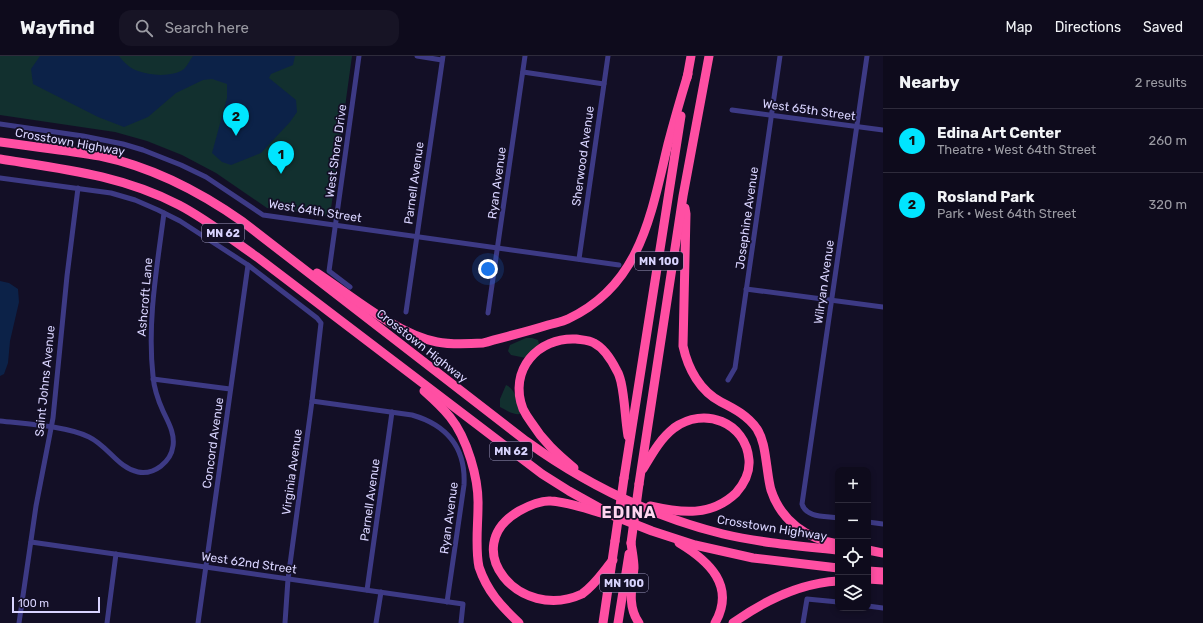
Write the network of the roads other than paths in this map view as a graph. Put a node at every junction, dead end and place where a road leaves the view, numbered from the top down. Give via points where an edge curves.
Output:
1 (359, 56) edge
2 (417, 56) edge
3 (525, 56) edge
4 (608, 56) edge
5 (692, 56) edge
6 (709, 56) edge
7 (780, 56) edge
8 (867, 56) edge
9 (442, 58) edge
10 (523, 72) junction
11 (688, 74) junction
12 (604, 84) junction
13 (732, 110) dead end
14 (772, 116) junction
15 (0, 124) edge
16 (857, 127) junction
17 (883, 130) edge
18 (0, 142) edge
19 (0, 160) edge
20 (0, 178) edge
21 (78, 188) junction
22 (683, 196) junction
23 (164, 213) junction
24 (336, 226) junction
25 (417, 236) junction
26 (265, 240) junction
27 (498, 247) junction
28 (579, 259) junction
29 (619, 265) dead end
30 (248, 266) junction
31 (350, 287) dead end
32 (746, 289) junction
33 (832, 300) junction
34 (883, 307) edge
35 (406, 312) dead end
36 (488, 313) dead end
37 (413, 377) junction
38 (153, 379) junction
39 (728, 380) dead end
40 (230, 389) junction
41 (312, 401) junction
42 (392, 412) junction
43 (0, 421) edge
44 (52, 428) junction
45 (630, 448) junction
46 (641, 472) junction
47 (596, 486) junction
48 (627, 501) junction
49 (614, 516) junction
50 (835, 518) edge
51 (871, 522) edge
52 (883, 524) edge
53 (652, 531) junction
54 (31, 542) junction
55 (631, 542) junction
56 (835, 543) edge
57 (835, 550) edge
58 (871, 551) edge
59 (116, 554) junction
60 (871, 554) edge
61 (883, 554) edge
62 (612, 560) junction
63 (206, 567) junction
64 (835, 568) edge
65 (871, 571) edge
66 (883, 572) edge
67 (288, 579) junction
68 (871, 579) edge
69 (883, 580) edge
70 (835, 582) edge
71 (367, 590) junction
72 (381, 592) junction
73 (447, 602) junction
74 (835, 602) edge
75 (871, 606) edge
76 (883, 608) edge
77 (19, 623) edge
78 (107, 623) edge
79 (198, 623) edge
80 (285, 623) edge
81 (376, 623) edge
82 (461, 623) edge
83 (519, 623) edge
84 (603, 623) edge
85 (618, 623) edge
86 (639, 623) edge
87 (715, 623) edge
88 (734, 623) edge
89 (803, 623) edge

1 - 24 street, West Shore Drive
2 - 9 street
3 - 10 street, Ryan Avenue
4 - 12 street, Sherwood Avenue
5 - 11 highway, MN 100
6 - 22 highway, MN 100
7 - 14 street, Josephine Avenue
8 - 16 street, Wilryan Avenue
9 - 25 street, Parnell Avenue
10 - 12 street
10 - 27 street, Ryan Avenue
11 - 26 highway via 655,202 632,260 618,281 604,295 568,319 483,343 437,342 392,323
11 - 45 highway, MN 100
12 - 28 street, Sherwood Avenue
13 - 14 street, West 65th Street
14 - 16 street, West 65th Street
14 - 32 street, Josephine Avenue
15 - 24 street, West 64th Street via 123,144 162,157 206,177 264,215
16 - 17 street, West 65th Street
16 - 33 street, Wilryan Avenue
18 - 26 highway, Crosstown Highway / MN 62 via 100,156 149,170 221,206
19 - 37 highway, MN 62 via 96,174 147,190 180,205 257,257
20 - 21 street
21 - 23 street via 111,193
21 - 44 street, Saint Johns Avenue via 66,276
22 - 46 highway, MN 100
22 - 56 highway via 686,214 683,346 694,377 709,394 733,407 757,428 763,442 771,490 778,508 787,519 808,535
23 - 30 street
23 - 38 street, Ashcroft Lane via 151,322
24 - 25 street, West 64th Street
24 - 31 street, West Shore Drive via 330,270
25 - 27 street, West 64th Street
25 - 35 street, Parnell Avenue
26 - 47 highway, Crosstown Highway / MN 62 via 526,441
27 - 28 street, West 64th Street
27 - 36 street, Ryan Avenue
28 - 29 street, West 64th Street
30 - 40 street, Concord Avenue
30 - 41 street, Virginia Avenue via 321,323
32 - 33 street
32 - 39 street, Josephine Avenue via 735,368
33 - 34 street
33 - 50 street, Wilryan Avenue via 802,504 812,515
37 - 49 highway, MN 62 via 542,474
37 - 83 highway via 451,418 460,434 474,471 478,497 478,567 496,600
38 - 40 street
38 - 44 street, Ashcroft Lane via 173,437 173,446 165,463 150,472 131,471 90,438 79,433
40 - 63 street, Concord Avenue
41 - 42 street, Ryan Avenue
41 - 67 street, Virginia Avenue
42 - 71 street, Parnell Avenue
42 - 73 street, Ryan Avenue via 424,418 435,424 459,450 464,485
43 - 44 street, Ashcroft Lane
44 - 54 street, Saint Johns Avenue
45 - 47 highway via 624,393 618,372 604,351 594,343 565,339 541,347 530,357 518,388 523,410 548,445
45 - 62 highway, MN 100, bridge
46 - 48 highway via 666,436 679,425 696,418 714,419 733,429 744,441 749,460 749,470 739,490 713,508 682,512
46 - 55 highway, MN 100, bridge
47 - 48 highway, Crosstown Highway / MN 62
48 - 57 highway, Crosstown Highway / MN 62 via 678,521 725,534 792,546
49 - 53 highway, MN 62
49 - 62 highway via 551,501 535,504 517,512 505,523 494,552 495,567 506,587 521,600 538,605 556,605 576,598 591,587
51 - 52 street
53 - 64 highway, MN 62 via 694,545 746,556
53 - 87 highway via 698,555 717,576 722,598
54 - 59 street, West 62nd Street
54 - 77 street, Saint Johns Avenue
55 - 85 highway, MN 100
55 - 86 highway via 634,567 631,603
58 - 61 highway
59 - 63 street, West 62nd Street
59 - 78 street
60 - 61 highway
62 - 84 highway, MN 100
63 - 67 street, West 62nd Street
63 - 79 street, Concord Avenue
65 - 66 highway
67 - 71 street, West 62nd Street
67 - 80 street, Virginia Avenue
68 - 69 highway
70 - 88 highway via 781,595
71 - 72 street, West 62nd Street
72 - 73 street, West 62nd Street
72 - 81 street
73 - 82 street, West 62nd Street via 463,604
74 - 89 street via 807,599
75 - 76 street

